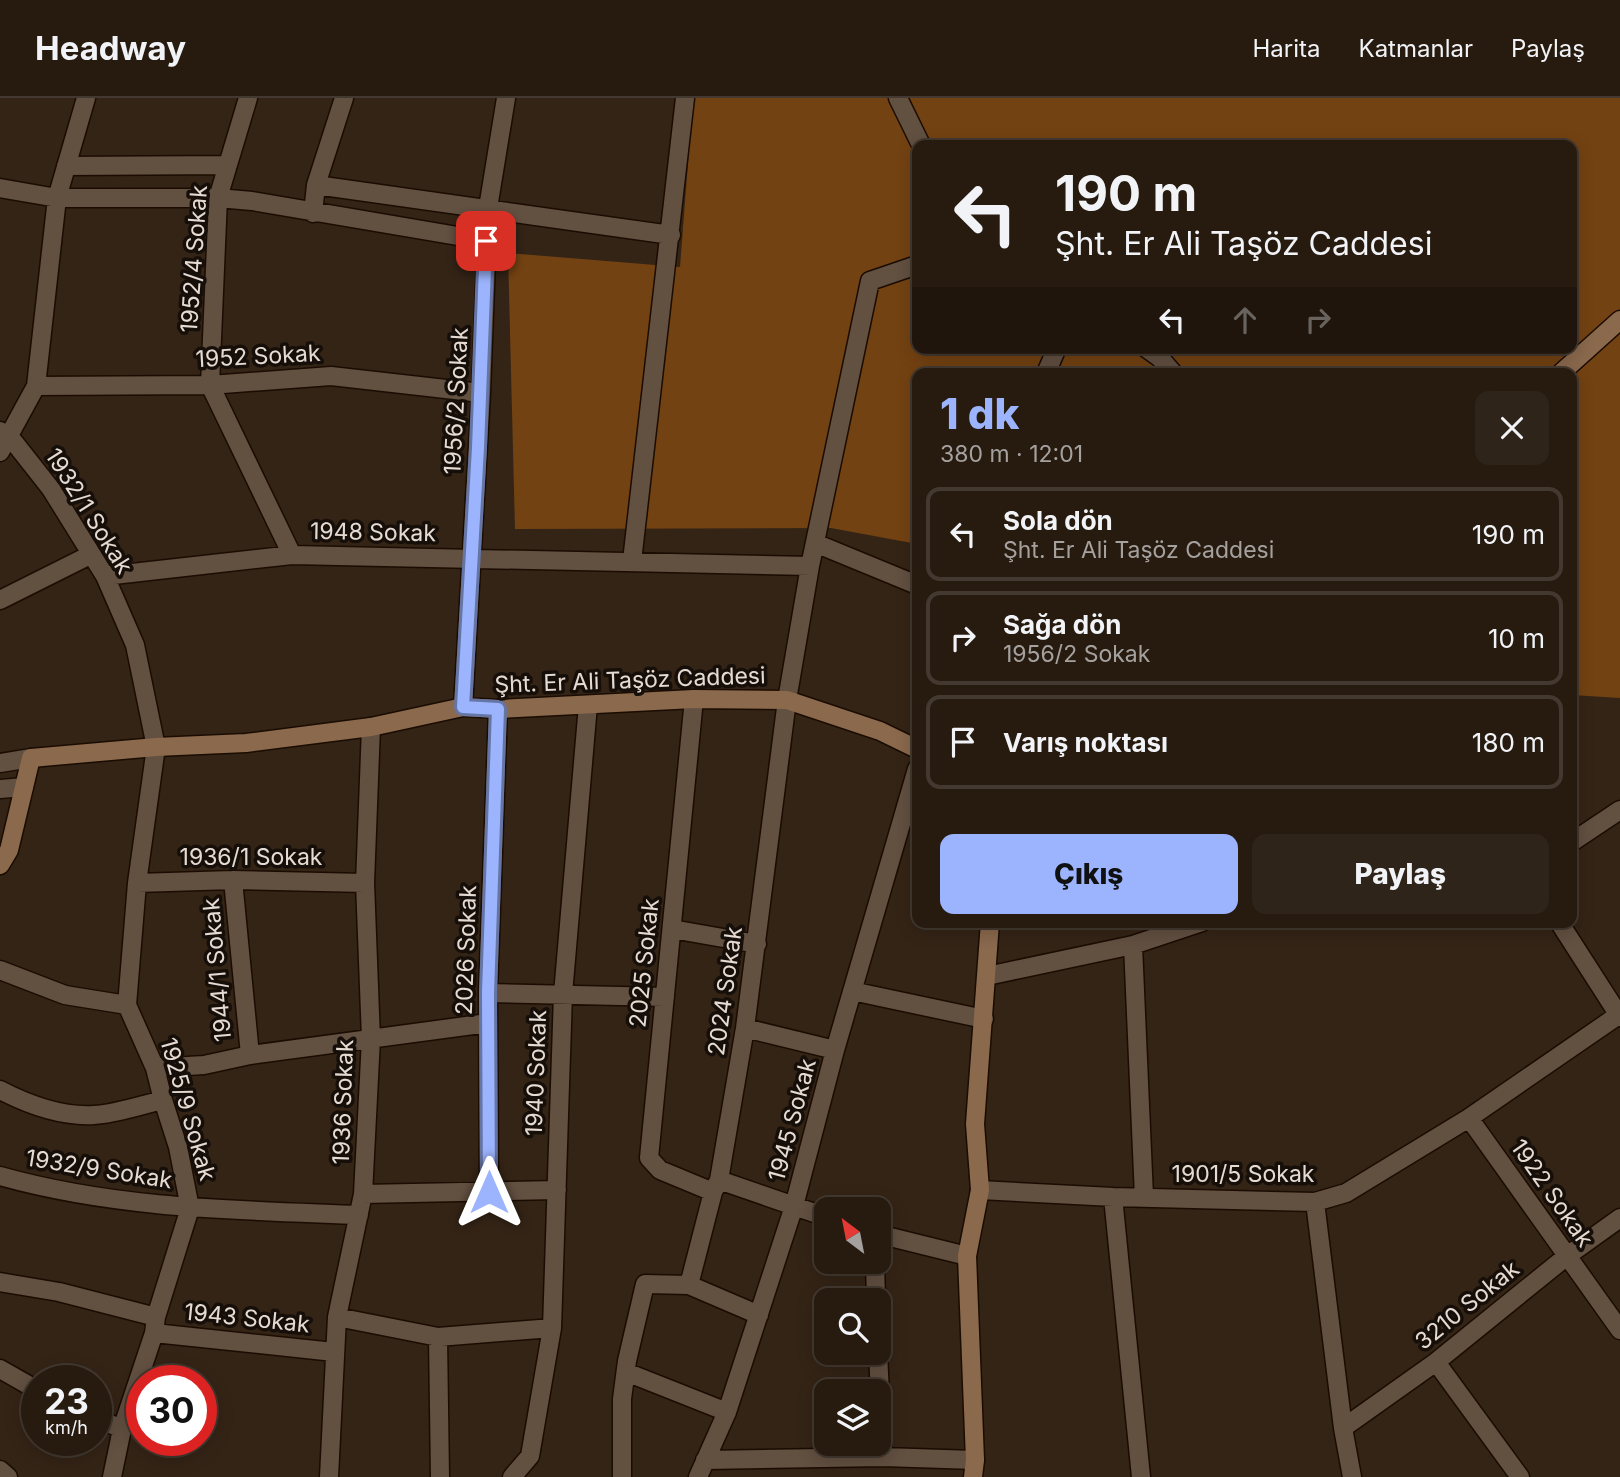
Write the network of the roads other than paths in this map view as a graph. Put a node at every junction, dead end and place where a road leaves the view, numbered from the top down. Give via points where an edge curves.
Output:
1 (86, 98) edge
2 (248, 98) edge
3 (344, 98) edge
4 (506, 98) edge
5 (685, 98) edge
6 (898, 98) edge
7 (919, 140) edge
8 (228, 165) junction
9 (66, 166) junction
10 (316, 185) junction
11 (0, 188) edge
12 (57, 198) junction
13 (218, 198) junction
14 (488, 208) junction
15 (313, 213) junction
16 (671, 235) junction
17 (486, 241) junction
18 (912, 267) edge
19 (1620, 320) edge
20 (1154, 354) edge
21 (1169, 368) edge
22 (1567, 368) edge
23 (210, 384) junction
24 (36, 386) junction
25 (481, 393) junction
26 (3, 440) edge
27 (815, 543) junction
28 (90, 555) junction
29 (292, 555) junction
30 (472, 558) junction
31 (632, 561) junction
32 (810, 566) junction
33 (105, 576) junction
34 (912, 583) edge
35 (0, 600) edge
36 (694, 699) junction
37 (787, 701) junction
38 (588, 705) junction
39 (463, 707) junction
40 (498, 709) junction
41 (372, 727) junction
42 (156, 747) junction
43 (912, 747) edge
44 (30, 758) junction
45 (0, 763) edge
46 (912, 786) edge
47 (24, 787) junction
48 (0, 789) edge
49 (1620, 810) edge
50 (1577, 839) edge
51 (3, 855) edge
52 (233, 880) junction
53 (137, 883) junction
54 (365, 883) junction
55 (990, 928) edge
56 (1184, 928) edge
57 (1563, 928) edge
58 (672, 929) junction
59 (757, 944) junction
60 (1133, 945) junction
61 (0, 970) edge
62 (987, 976) junction
63 (852, 991) junction
64 (488, 993) junction
65 (563, 994) junction
66 (665, 997) junction
67 (127, 1004) junction
68 (1620, 1016) edge
69 (984, 1018) junction
70 (488, 1023) junction
71 (745, 1028) junction
72 (371, 1039) junction
73 (835, 1049) junction
74 (250, 1055) junction
75 (155, 1068) junction
76 (0, 1090) edge
77 (163, 1100) junction
78 (1469, 1118) junction
79 (0, 1176) edge
80 (716, 1186) junction
81 (557, 1190) junction
82 (981, 1190) junction
83 (489, 1192) junction
84 (363, 1194) junction
85 (1113, 1197) junction
86 (1144, 1197) junction
87 (1315, 1202) junction
88 (794, 1206) junction
89 (190, 1208) junction
90 (814, 1213) edge
91 (359, 1215) junction
92 (1620, 1217) edge
93 (891, 1237) edge
94 (967, 1256) junction
95 (1567, 1256) junction
96 (0, 1282) edge
97 (689, 1285) junction
98 (759, 1315) junction
99 (337, 1317) junction
100 (155, 1325) junction
101 (552, 1328) junction
102 (1620, 1330) edge
103 (438, 1337) junction
104 (334, 1352) junction
105 (1436, 1362) junction
106 (879, 1365) edge
107 (0, 1369) edge
108 (626, 1372) junction
109 (21, 1381) edge
110 (727, 1412) junction
111 (112, 1425) edge
112 (122, 1429) junction
113 (1343, 1429) junction
114 (883, 1457) junction
115 (974, 1468) edge
116 (702, 1469) edge
117 (0, 1470) edge
118 (8, 1477) edge
119 (112, 1477) edge
120 (329, 1477) edge
121 (440, 1477) edge
122 (512, 1477) edge
123 (622, 1477) edge
124 (1141, 1477) edge
125 (1352, 1477) edge
126 (1520, 1477) edge

1 - 9 street
2 - 8 street, 1952/4 Sokak
3 - 10 street
4 - 14 street, 1956/2 Sokak
5 - 16 street
6 - 7 street
8 - 9 street
8 - 13 street, 1952/4 Sokak
9 - 12 street
10 - 14 street
10 - 15 street
11 - 12 street
12 - 13 street
12 - 24 street
13 - 15 street
13 - 23 street, 1952/4 Sokak
14 - 16 street
14 - 17 street, 1956/2 Sokak
15 - 17 street
16 - 31 street
17 - 25 street, 1956/2 Sokak
18 - 27 street, 2024 Sokak via 870,281
19 - 22 street
20 - 21 street
23 - 24 street, 1952 Sokak
23 - 25 street, 1952 Sokak via 331,376
23 - 29 street
24 - 26 street
25 - 30 street, 1956/2 Sokak
26 - 28 street, 1932/1 Sokak via 51,489
27 - 32 street, 2024 Sokak
27 - 34 street
28 - 33 street, 1932/1 Sokak
28 - 35 street
29 - 30 street, 1948 Sokak
29 - 33 street, 1948 Sokak
30 - 31 street, 1948 Sokak
30 - 39 street, 1956/2 Sokak
31 - 32 street, 1948 Sokak
32 - 37 street, 2024 Sokak
33 - 42 street, 1932/1 Sokak via 135,645
36 - 37 street, Şht. Er Ali Taşöz Caddesi
36 - 38 street, Şht. Er Ali Taşöz Caddesi
36 - 58 street, 2025 Sokak
37 - 43 street, Şht. Er Ali Taşöz Caddesi via 880,731
37 - 59 street, 2024 Sokak
38 - 40 street, Şht. Er Ali Taşöz Caddesi
38 - 65 street, 1940 Sokak
39 - 40 street, Şht. Er Ali Taşöz Caddesi
39 - 41 street, Şht. Er Ali Taşöz Caddesi
40 - 64 street, 2026 Sokak
41 - 42 street, Şht. Er Ali Taşöz Caddesi via 246,743
41 - 54 street, 1936 Sokak
42 - 44 street, Şht. Er Ali Taşöz Caddesi
42 - 53 street, 1925/9 Sokak
44 - 45 street
44 - 47 street
46 - 63 street, 1945 Sokak
47 - 48 street
47 - 51 street
49 - 50 street
52 - 53 street, 1936/1 Sokak
52 - 54 street, 1936/1 Sokak
52 - 74 street, 1944/1 Sokak
53 - 67 street, 1925/9 Sokak
54 - 72 street, 1936 Sokak
55 - 62 street
56 - 60 street
57 - 68 street, 1901/5 Sokak
58 - 59 street
58 - 66 street, 2025 Sokak
59 - 71 street, 2024 Sokak
60 - 62 street
60 - 86 street
61 - 67 street via 65,995
62 - 69 street
63 - 69 street
63 - 73 street, 1945 Sokak
64 - 65 street
64 - 70 street, 2026 Sokak
65 - 66 street
65 - 81 street, 1940 Sokak
66 - 80 street, 2025 Sokak via 649,1158 660,1170
67 - 75 street, 1925/9 Sokak
68 - 78 street, 1901/5 Sokak
69 - 82 street via 975,1124
70 - 72 street
70 - 83 street, 2026 Sokak
71 - 73 street
71 - 80 street, 2024 Sokak
72 - 74 street
72 - 84 street, 1936 Sokak
73 - 88 street, 1945 Sokak
74 - 75 street via 204,1065
75 - 77 street, 1925/9 Sokak
76 - 77 street via 55,1111 94,1115
77 - 89 street, 1925/9 Sokak
78 - 87 street, 1901/5 Sokak via 1346,1193
78 - 95 street, 1922 Sokak
79 - 89 street, 1932/9 Sokak via 96,1197
80 - 88 street, 2025 Sokak
80 - 97 street, 2024 Sokak
81 - 83 street
81 - 101 street, 1940 Sokak
82 - 85 street, 1901/5 Sokak
82 - 94 street
83 - 84 street
84 - 91 street, 1936 Sokak
85 - 86 street, 1901/5 Sokak
85 - 124 street
86 - 87 street, 1901/5 Sokak
87 - 113 street
88 - 90 street, 2025 Sokak
88 - 98 street, 1945 Sokak
89 - 91 street, 1932/9 Sokak
89 - 100 street, 1925/9 Sokak
91 - 99 street, 1936 Sokak
92 - 95 street, 3210 Sokak
93 - 94 street
94 - 115 street
95 - 102 street, 1922 Sokak
95 - 105 street, 3210 Sokak
96 - 100 street, 1943 Sokak via 59,1292
97 - 98 street
97 - 108 street via 645,1284
98 - 110 street, 1945 Sokak
99 - 103 street, 1943 Sokak
99 - 104 street, 1936 Sokak
100 - 104 street, 1943 Sokak
100 - 112 street, 1925/9 Sokak
101 - 103 street, 1943 Sokak
101 - 122 street, 1940 Sokak via 530,1455
103 - 121 street
104 - 120 street, 1936 Sokak
105 - 113 street, 3210 Sokak
105 - 126 street
106 - 114 street
107 - 109 street
108 - 110 street
108 - 123 street
110 - 116 street, 1945 Sokak
111 - 112 street
112 - 119 street, 1925/9 Sokak
113 - 125 street
114 - 115 street
114 - 116 street
117 - 118 street

